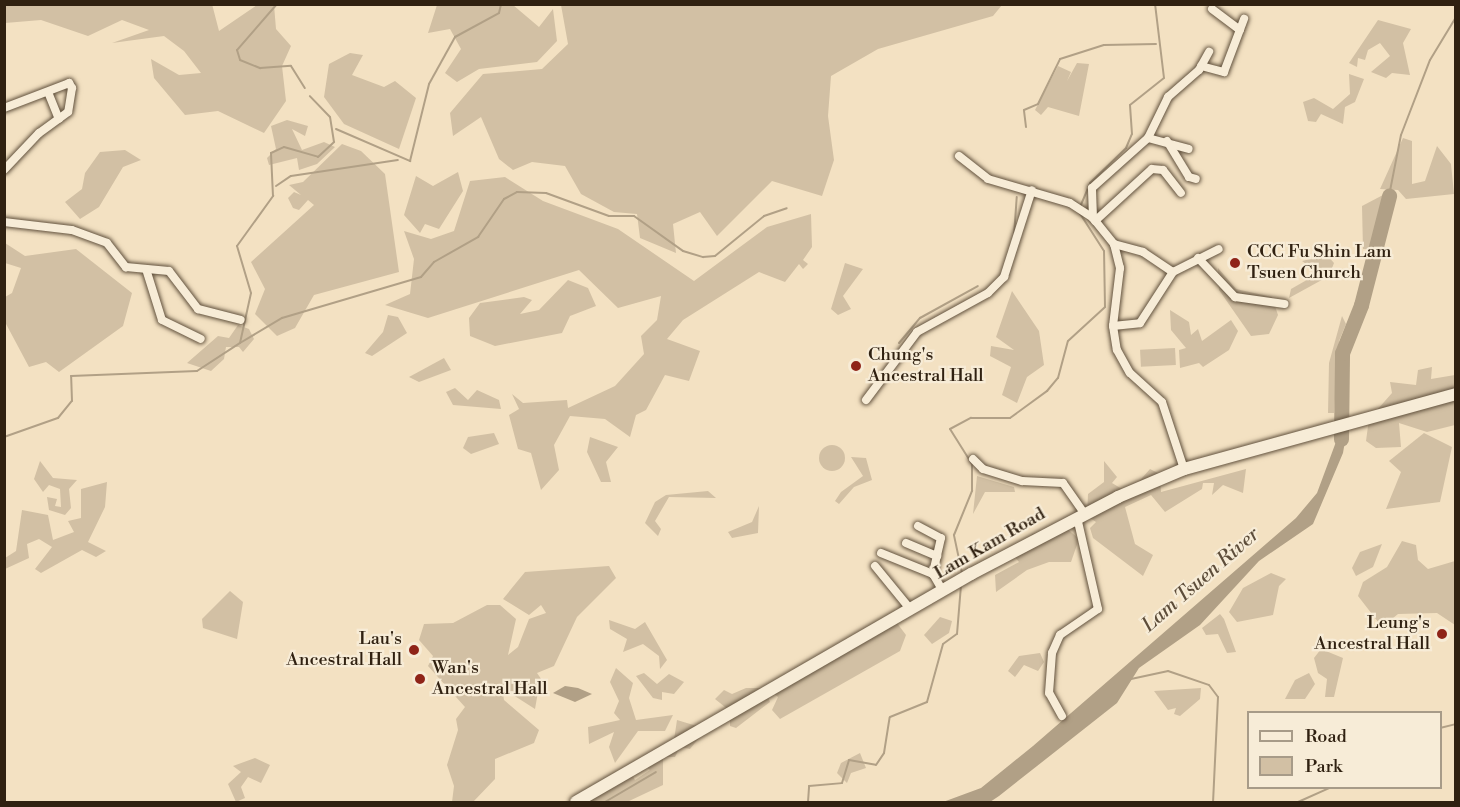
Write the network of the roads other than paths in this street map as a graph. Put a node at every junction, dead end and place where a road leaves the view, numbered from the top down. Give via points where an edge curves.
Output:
1 (1212, 9) dead end
2 (1244, 19) dead end
3 (1240, 30) junction
4 (1209, 52) dead end
5 (1201, 66) junction
6 (48, 92) junction
7 (4, 108) edge
8 (59, 119) junction
9 (1148, 138) junction
10 (1167, 141) junction
11 (1189, 149) dead end
12 (959, 156) dead end
13 (4, 170) edge
14 (1196, 180) dead end
15 (1032, 190) junction
16 (1181, 194) dead end
17 (1091, 217) junction
18 (4, 222) edge
19 (1114, 244) junction
20 (1219, 249) dead end
21 (1198, 258) junction
22 (146, 269) junction
23 (1173, 272) junction
24 (1285, 304) dead end
25 (241, 320) dead end
26 (1113, 326) junction
27 (201, 339) dead end
28 (1455, 394) edge
29 (866, 400) dead end
30 (973, 459) dead end
31 (1184, 469) junction
32 (1080, 515) junction
33 (918, 526) dead end
34 (906, 543) dead end
35 (881, 553) dead end
36 (937, 556) junction
37 (875, 566) dead end
38 (933, 574) junction
39 (947, 589) junction
40 (911, 610) junction
41 (1062, 716) dead end
42 (576, 802) edge

1 - 3 street
2 - 3 street
3 - 5 street via 1224,72
4 - 5 street
5 - 9 street via 1168,97
6 - 7 street
6 - 8 street
6 - 8 street via 69,83 72,88 71,106
8 - 13 street
9 - 10 street
9 - 17 street via 1092,188
10 - 11 street
10 - 14 street via 1189,177
12 - 15 street via 988,179
15 - 17 street via 1070,203
15 - 29 street via 1004,277 988,293 917,332
16 - 17 street via 1163,170 1152,169
17 - 19 street
18 - 22 street via 72,230 111,244 126,267
19 - 23 street via 1143,252
19 - 26 street via 1119,268
20 - 21 street
21 - 23 street
21 - 24 street via 1235,297
22 - 25 street via 169,271 198,309
22 - 27 street via 162,320
23 - 26 street via 1140,323
26 - 31 street via 1130,373 1162,402
28 - 31 main road, Lam Kam Road
30 - 32 street via 983,469 1023,481 1063,483
31 - 32 main road, Lam Kam Road
32 - 39 main road, Lam Kam Road
32 - 41 street via 1098,609 1060,635 1052,653 1049,693
33 - 36 street via 939,535
34 - 36 street
35 - 38 street
36 - 38 street
37 - 40 street
38 - 39 street
39 - 40 main road, Lam Kam Road
40 - 42 main road, Lam Kam Road

